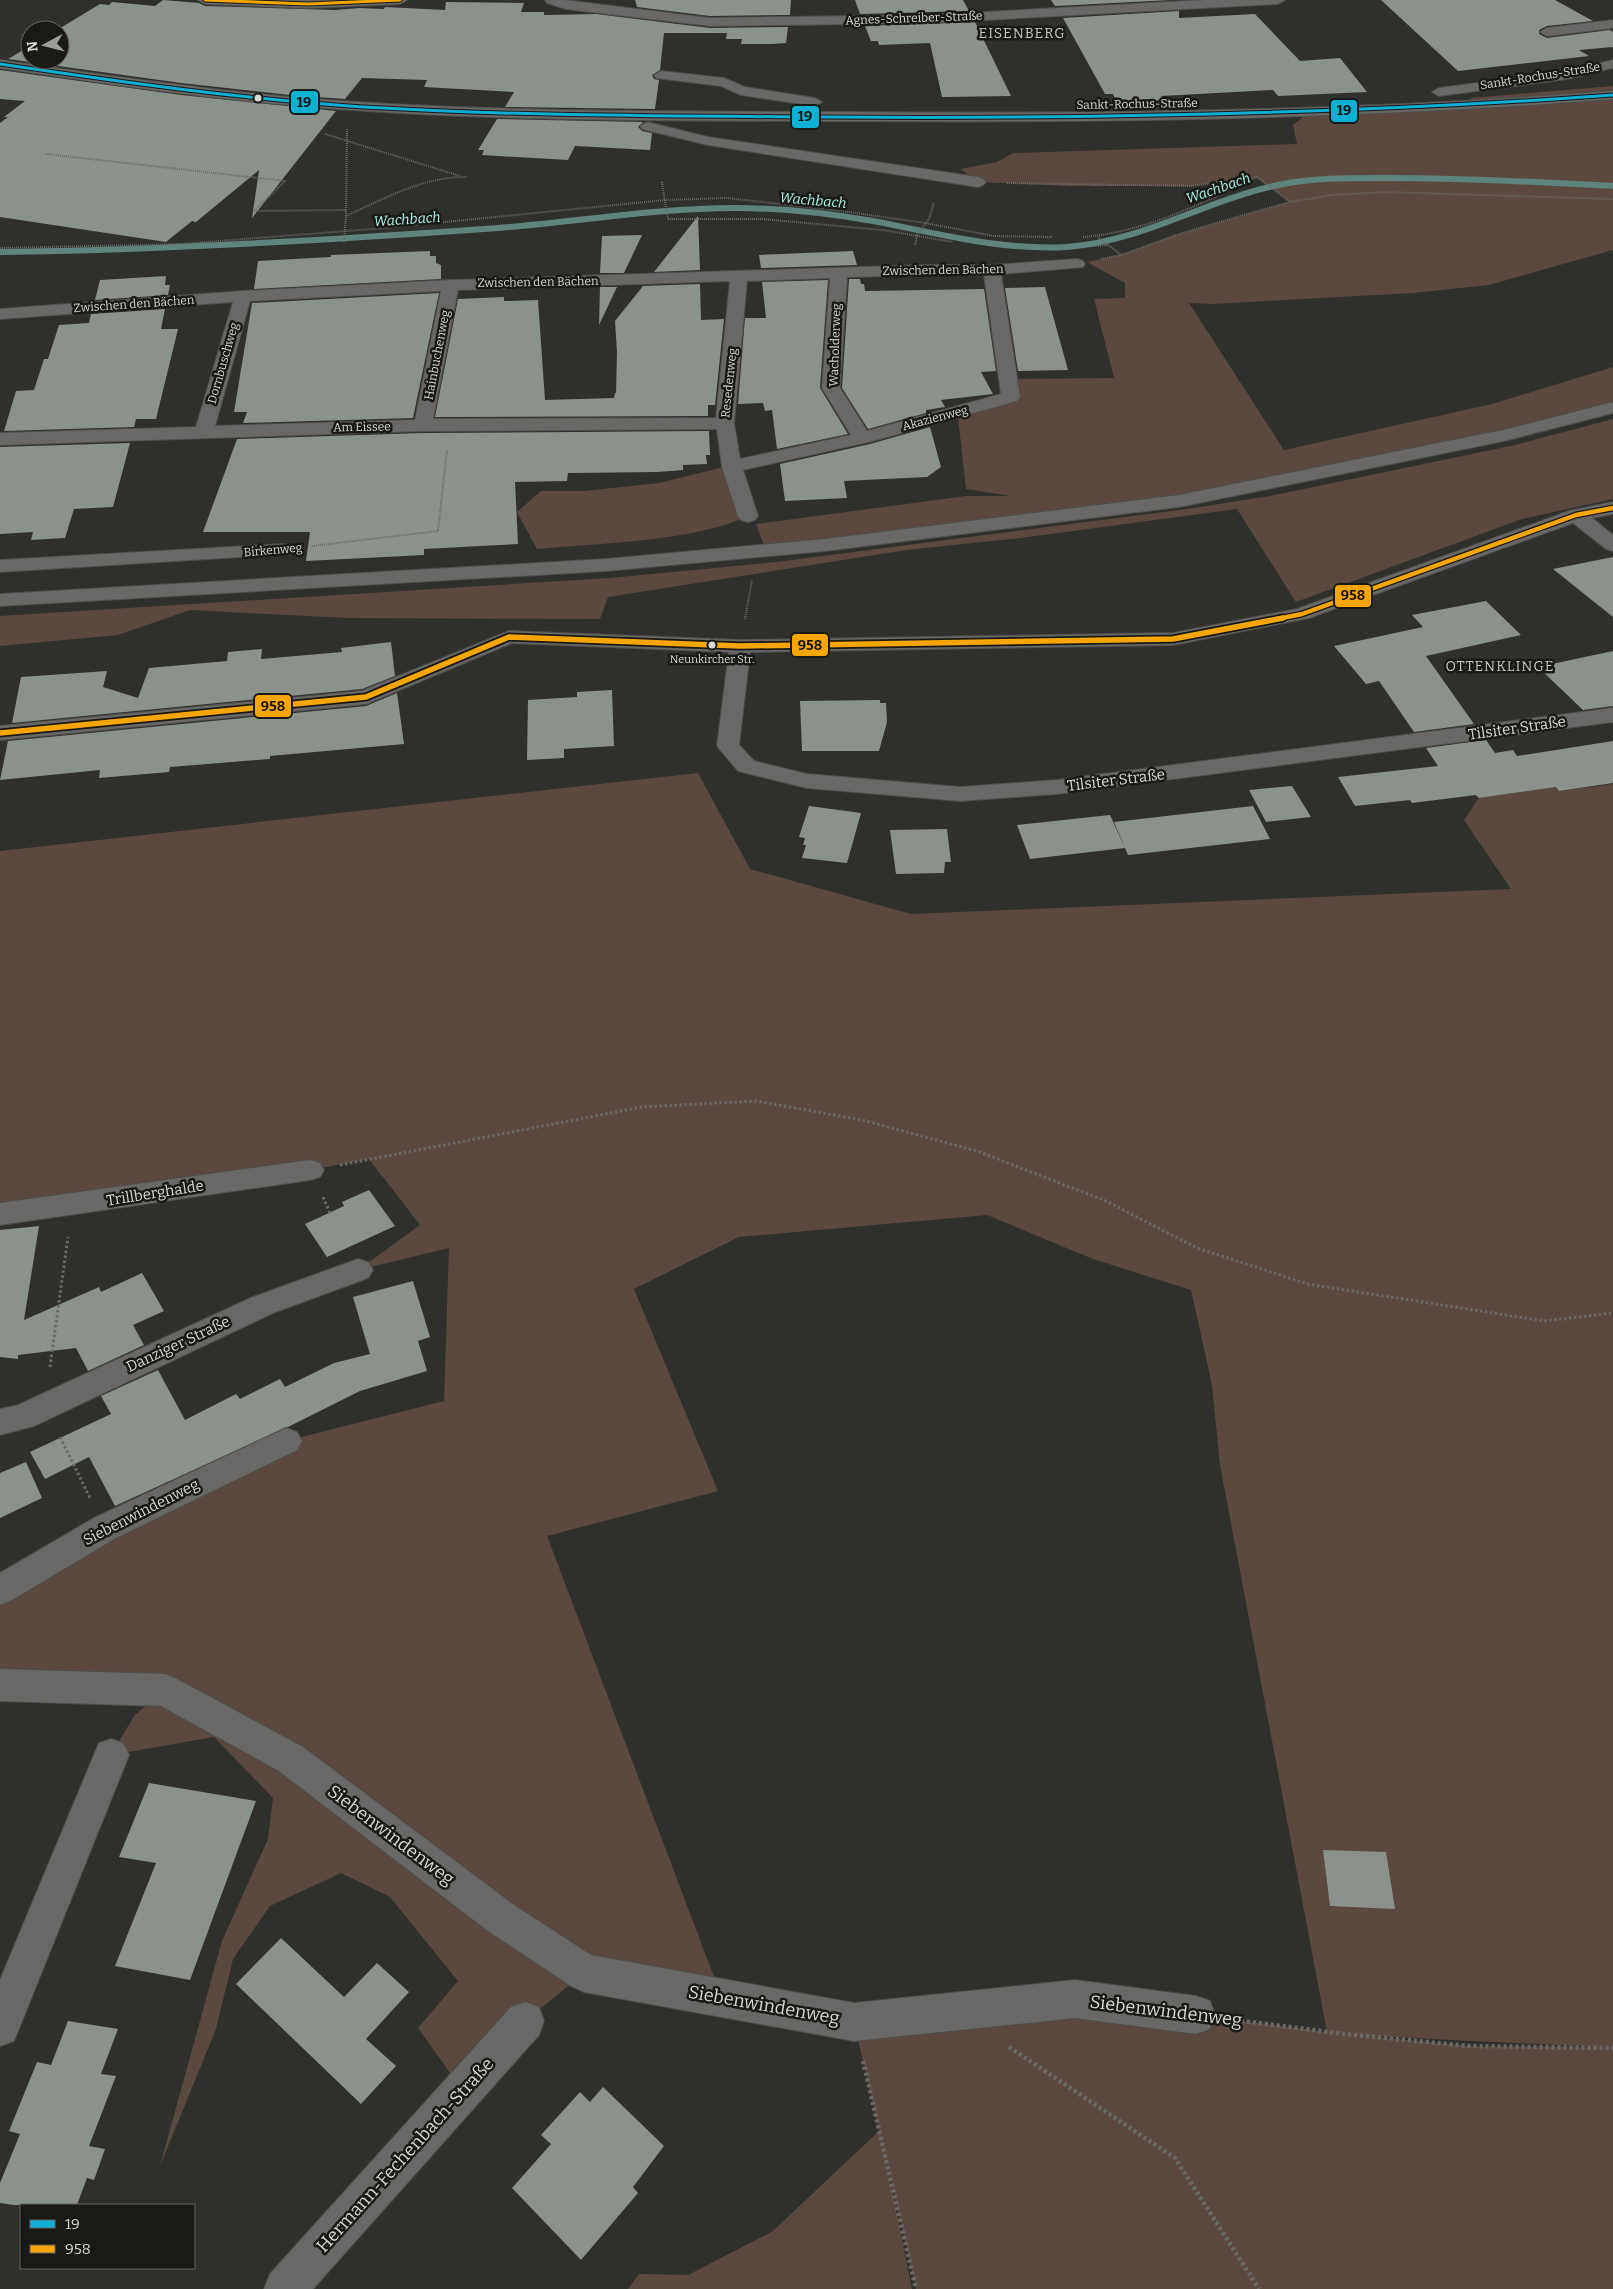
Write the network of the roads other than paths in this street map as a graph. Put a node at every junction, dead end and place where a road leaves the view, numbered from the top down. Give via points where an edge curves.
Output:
1 (205, 0) edge
2 (400, 0) edge
3 (552, 0) edge
4 (1278, 0) edge
5 (1613, 24) edge
6 (1547, 32) dead end
7 (0, 64) edge
8 (1613, 64) edge
9 (661, 76) dead end
10 (1613, 95) edge
11 (607, 116) junction
12 (978, 182) road end
13 (1077, 264) road end
14 (992, 270) junction
15 (839, 274) junction
16 (739, 277) junction
17 (451, 284) junction
18 (242, 296) junction
19 (0, 314) edge
20 (1613, 407) edge
21 (725, 423) junction
22 (423, 425) junction
23 (204, 431) junction
24 (862, 438) junction
25 (0, 439) edge
26 (732, 467) junction
27 (1613, 508) edge
28 (748, 516) dead end
29 (1576, 516) junction
30 (1613, 546) edge
31 (283, 550) road end
32 (0, 566) edge
33 (0, 600) edge
34 (740, 646) junction
35 (1613, 715) edge
36 (0, 733) edge
37 (310, 1170) road end
38 (0, 1214) edge
39 (358, 1270) dead end
40 (0, 1422) edge
41 (286, 1441) dead end
42 (0, 1590) edge
43 (0, 1685) edge
44 (111, 1755) dead end
45 (1196, 2016) road end
46 (525, 2021) dead end
47 (0, 2028) edge
48 (285, 2289) edge

1 - 2 street via 308,4
3 - 4 street, Agnes-Schreiber-Straße via 717,22 930,19
5 - 6 street
7 - 11 street via 289,101
8 - 9 street, Sankt-Rochus-Straße via 1418,96 1249,103 1034,106 829,104 741,91 724,82
10 - 11 street via 1473,106 1026,118
11 - 12 street via 708,141
13 - 14 street, Zwischen den Bächen
14 - 15 street, Zwischen den Bächen
14 - 24 street, Akazienweg via 1011,397
15 - 16 street, Zwischen den Bächen
15 - 24 street, Wacholderweg via 831,388
16 - 17 street, Zwischen den Bächen
16 - 21 street, Resedenweg
17 - 18 street, Zwischen den Bächen
17 - 22 street, Hainbuchenweg
18 - 19 street, Zwischen den Bächen
18 - 23 street, Dornbuschweg
20 - 33 main road via 1504,434 1179,501 825,545 606,565
21 - 22 street, Am Eissee
21 - 26 street, Resedenweg
22 - 23 street, Am Eissee
23 - 25 street, Am Eissee
24 - 26 street, Akazienweg
26 - 28 street, Resedenweg
27 - 29 street
29 - 30 street
29 - 34 street via 1302,614 1173,639
31 - 32 street, Birkenweg
34 - 35 street, Tilsiter Straße via 728,746 746,766 808,781 960,794 1057,787
34 - 36 street via 509,637 366,697
37 - 38 street, Trillberghalde via 72,1207
39 - 40 street, Danziger Straße via 263,1305 23,1417
41 - 42 street, Siebenwindenweg via 105,1528
43 - 45 street, Siebenwindenweg via 165,1690 291,1759 501,1918 584,1973 854,2022 1075,1999
44 - 47 street
46 - 48 street, Hermann-Fechenbach-Straße

